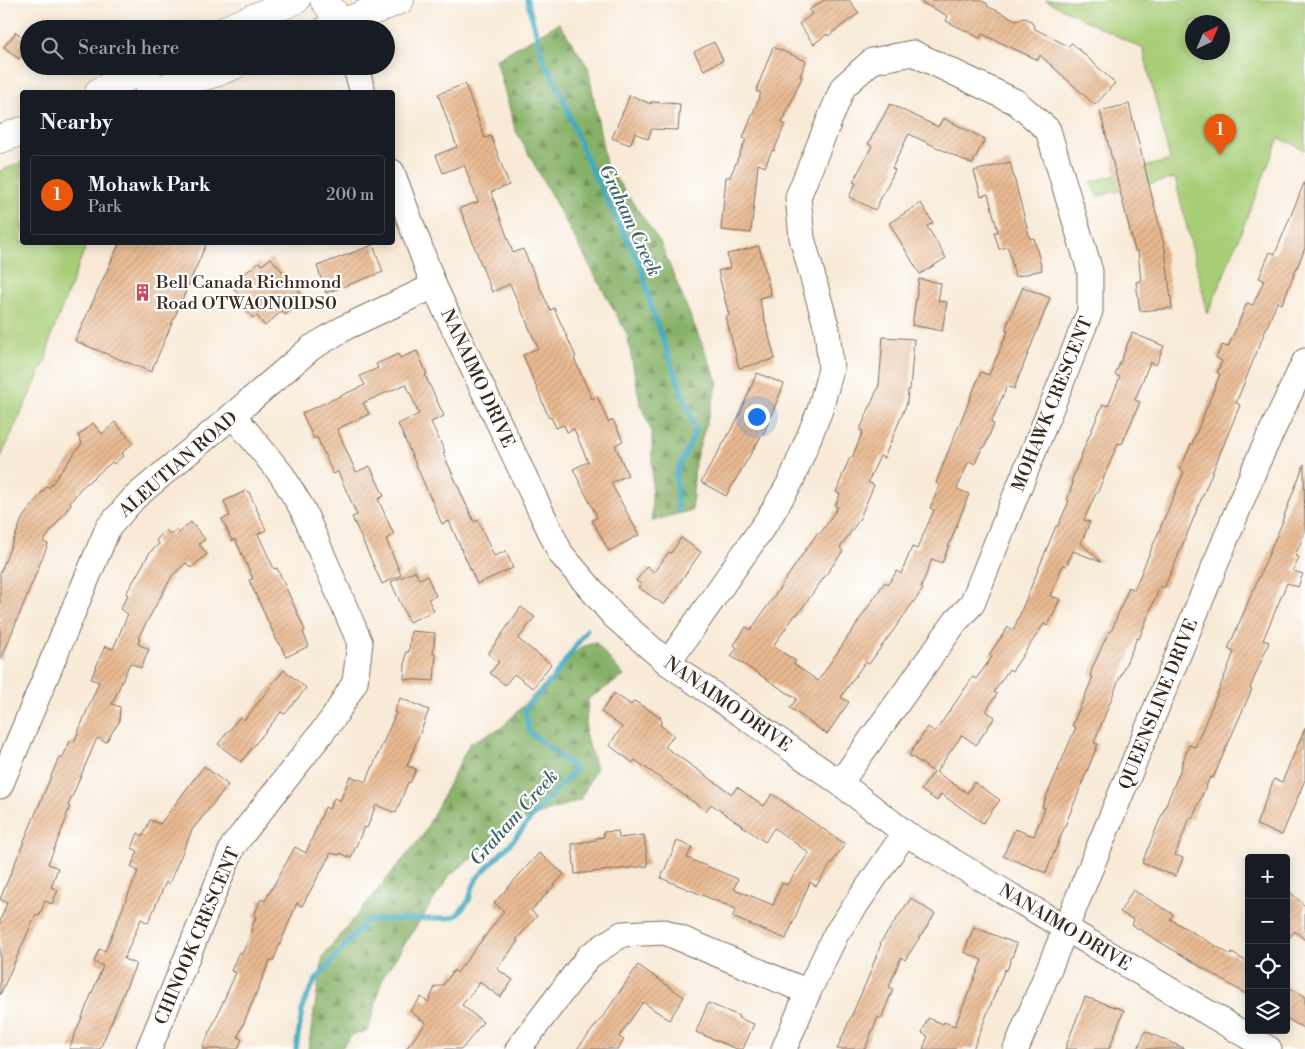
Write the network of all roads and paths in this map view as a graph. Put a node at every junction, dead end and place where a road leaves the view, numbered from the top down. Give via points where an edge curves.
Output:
1 (265, 0) edge
2 (296, 0) edge
3 (324, 0) edge
4 (400, 0) edge
5 (243, 20) edge
6 (249, 20) edge
7 (338, 20) edge
8 (132, 75) edge
9 (208, 75) edge
10 (358, 75) edge
11 (103, 90) edge
12 (156, 90) edge
13 (362, 90) edge
14 (20, 132) edge
15 (0, 140) edge
16 (395, 180) edge
17 (434, 286) junction
18 (1305, 361) edge
19 (233, 416) junction
20 (668, 663) junction
21 (840, 784) junction
22 (0, 786) edge
23 (906, 833) junction
24 (1066, 928) junction
25 (808, 992) junction
26 (149, 1049) edge
27 (518, 1049) edge
28 (784, 1049) edge
29 (1016, 1049) edge
30 (1269, 1049) edge

1 - 5 main road
2 - 6 main road
3 - 7 main road
4 - 7 main road
8 - 11 main road
9 - 12 main road
10 - 13 street
14 - 15 main road
16 - 17 street, NANAIMO DRIVE
17 - 19 street, ALEUTIAN ROAD via 346,327 311,348
17 - 20 street, NANAIMO DRIVE via 561,554 614,616
18 - 24 street, QUEENSLINE DRIVE via 1257,463
19 - 22 street, ALEUTIAN ROAD via 134,498 108,528
19 - 26 street, CHINOOK CRESCENT via 282,475 303,510 360,643 354,682 334,717 233,846
20 - 21 street, NANAIMO DRIVE
20 - 21 street, MOHAWK CRESCENT via 769,518 791,481 820,410 831,369 827,328 802,238 798,197 843,87 872,61 913,53 1016,102 1048,130 1090,271 1090,312 972,604 956,621
21 - 23 street, NANAIMO DRIVE
23 - 24 street, NANAIMO DRIVE
23 - 25 street via 836,934
24 - 29 street, QUEENSLINE DRIVE
24 - 30 street, NANAIMO DRIVE
25 - 27 street via 665,932 622,934 589,956
25 - 28 street

